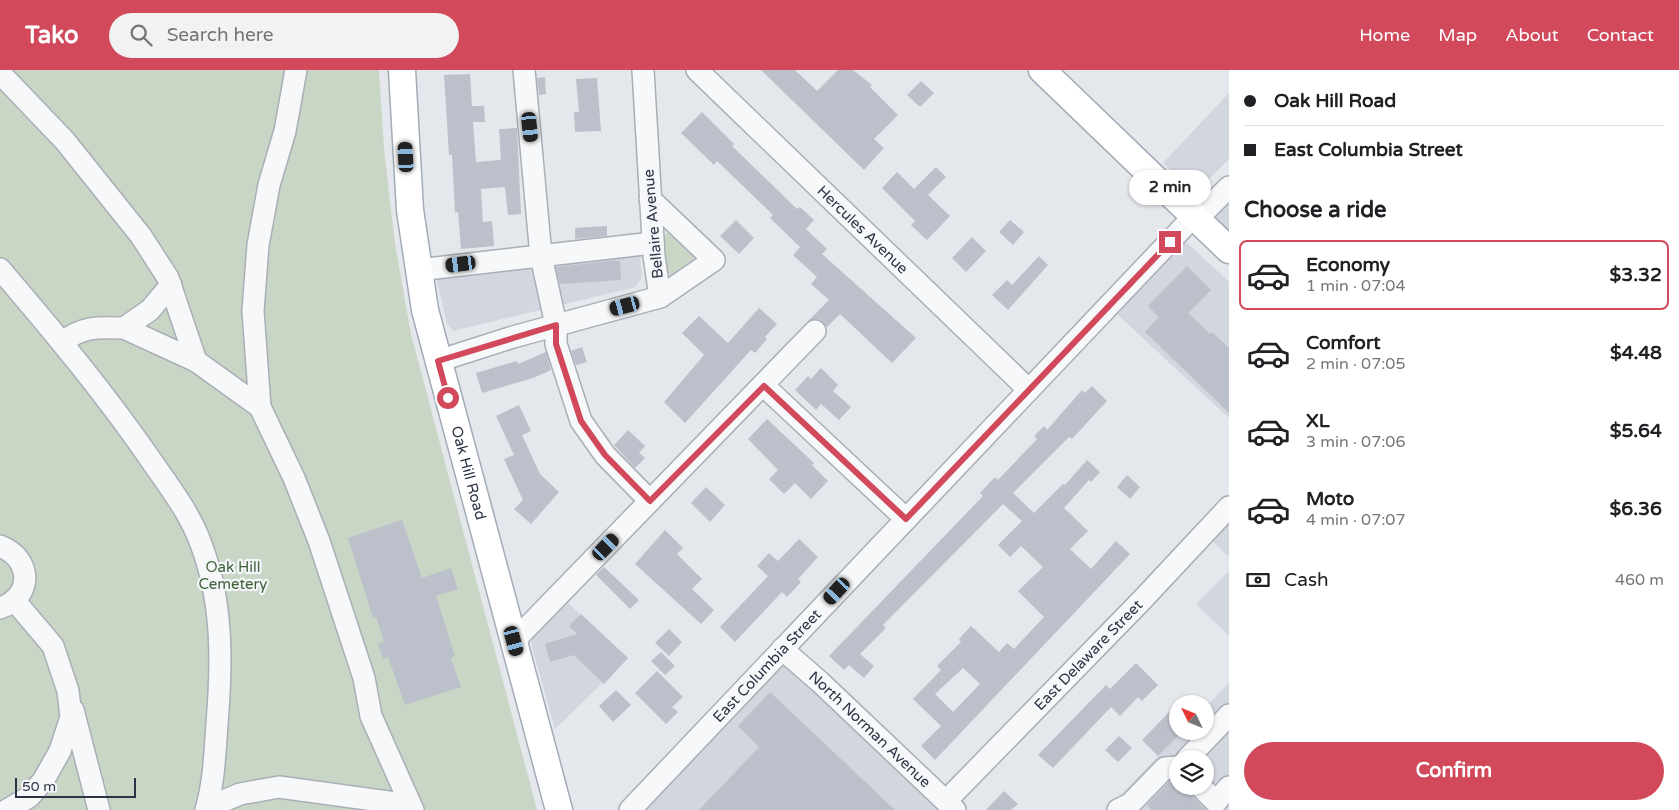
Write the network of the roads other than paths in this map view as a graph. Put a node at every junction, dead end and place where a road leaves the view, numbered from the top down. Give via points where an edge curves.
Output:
1 (296, 70) edge
2 (402, 70) edge
3 (524, 70) edge
4 (642, 70) edge
5 (697, 70) edge
6 (1042, 70) edge
7 (0, 73) edge
8 (1229, 186) edge
9 (650, 199) junction
10 (1195, 219) junction
11 (653, 243) junction
12 (1229, 250) edge
13 (541, 256) junction
14 (0, 269) edge
15 (418, 270) junction
16 (171, 285) junction
17 (660, 297) junction
18 (556, 325) junction
19 (124, 328) junction
20 (815, 332) dead end
21 (62, 342) junction
22 (196, 361) junction
23 (438, 361) junction
24 (764, 386) junction
25 (1029, 390) junction
26 (260, 407) junction
27 (650, 501) junction
28 (1229, 507) edge
29 (906, 519) junction
30 (0, 546) edge
31 (7, 604) edge
32 (514, 641) junction
33 (782, 649) junction
34 (68, 691) junction
35 (1229, 715) edge
36 (1196, 750) edge
37 (1169, 768) edge
38 (950, 806) edge
39 (411, 807) edge
40 (1128, 808) edge
41 (206, 809) edge
42 (634, 809) edge
43 (8, 810) edge
44 (99, 810) edge
45 (559, 810) edge

1 - 26 street via 258,245 254,311
2 - 15 main road, Oak Hill Road via 407,174
3 - 13 street
4 - 9 street, Bellaire Avenue
5 - 25 street, Hercules Avenue
6 - 10 main road
7 - 16 street via 82,163 141,236
8 - 10 street, East Columbia Street
9 - 11 street, Bellaire Avenue
9 - 17 street via 714,260
10 - 12 main road
10 - 25 street, East Columbia Street
11 - 13 street
11 - 17 street, Bellaire Avenue
13 - 15 street
13 - 18 street
14 - 21 street
15 - 23 main road, Oak Hill Road
16 - 19 street via 150,310
16 - 22 street
17 - 18 street, Bellaire Avenue
18 - 23 street, Bellaire Avenue
18 - 27 street via 556,344 581,421 605,455
19 - 21 street via 91,327
19 - 22 street
20 - 24 street
21 - 41 street via 137,439 177,498 201,542 214,586 220,632 215,760
22 - 26 street
23 - 32 main road, Oak Hill Road
24 - 27 street
24 - 29 street
25 - 29 street, East Columbia Street
26 - 39 street via 294,478 319,541 364,678 371,716
27 - 32 street
28 - 38 street, East Delaware Street
29 - 33 street, East Columbia Street
30 - 31 street via 10,549 18,557 25,577 23,587
31 - 34 street via 53,646
32 - 45 main road, Oak Hill Road
33 - 38 street, North Norman Avenue
33 - 42 street, East Columbia Street
34 - 43 street via 70,717 60,751 29,798
34 - 44 street
35 - 36 street
37 - 40 street via 1165,768
39 - 41 street via 279,787 240,794

